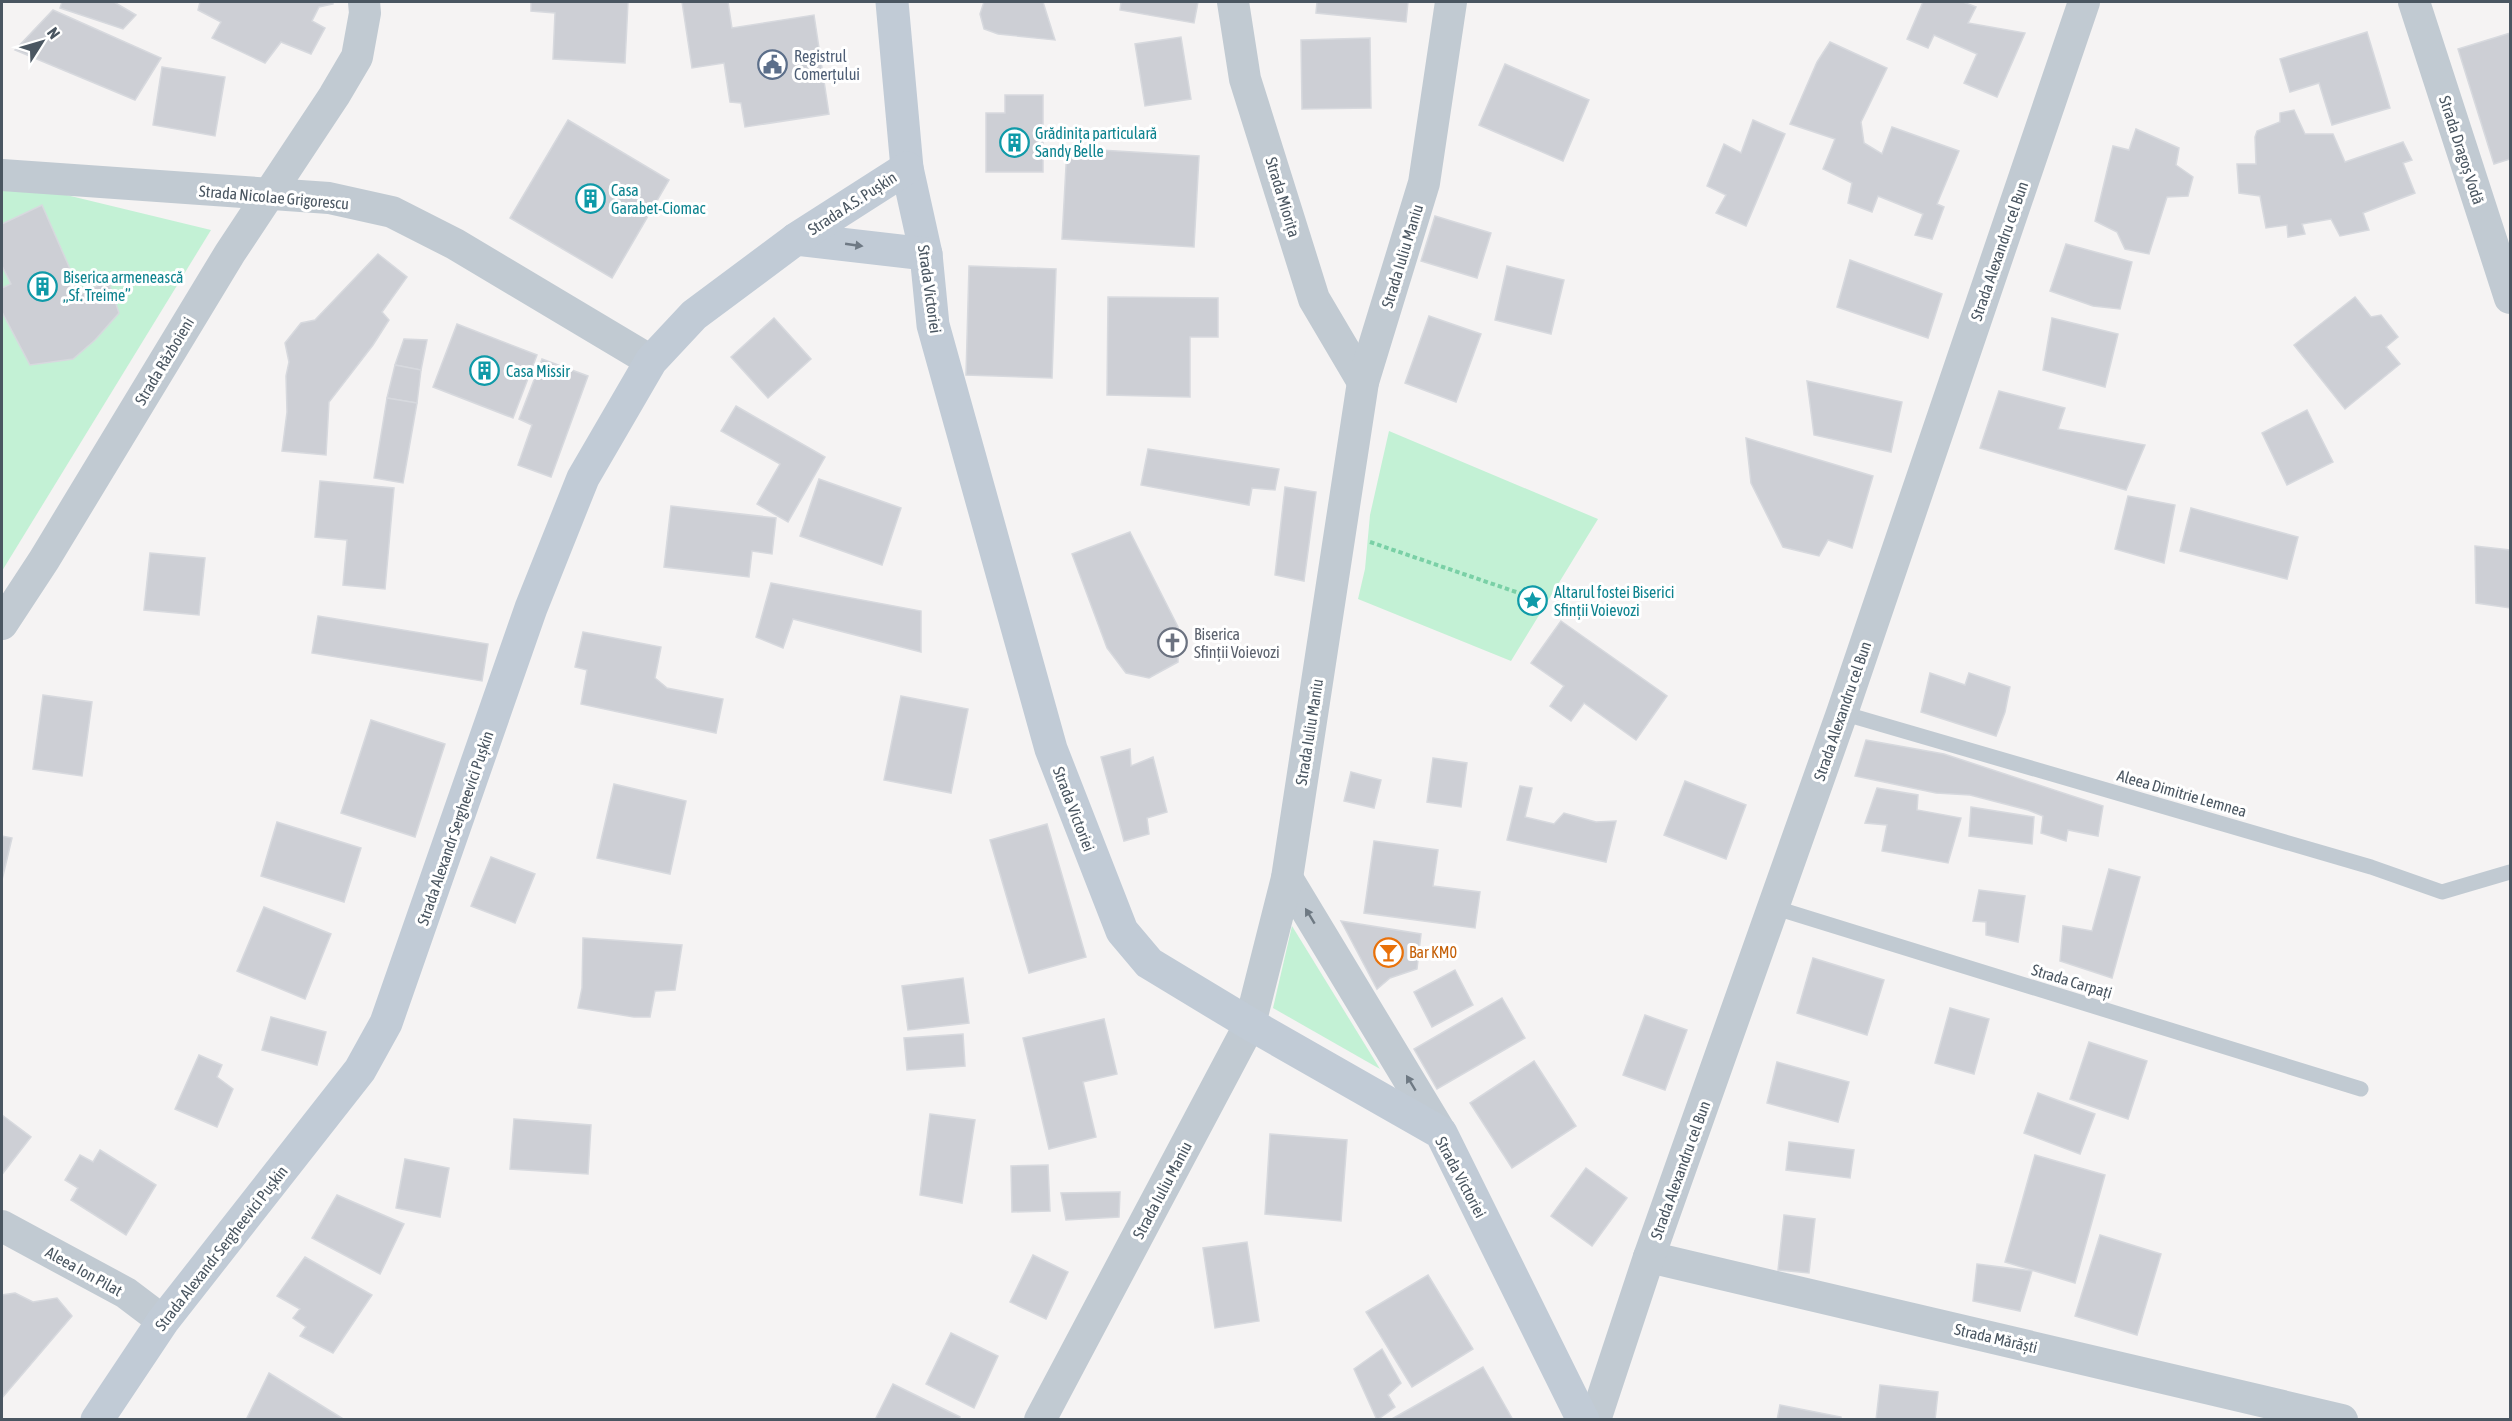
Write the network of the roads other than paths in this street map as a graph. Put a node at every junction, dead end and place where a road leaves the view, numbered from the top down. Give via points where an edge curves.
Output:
1 (364, 2) edge
2 (892, 2) edge
3 (1233, 2) edge
4 (1452, 2) edge
5 (2084, 2) edge
6 (2414, 2) edge
7 (908, 168) junction
8 (2, 175) edge
9 (267, 195) junction
10 (796, 239) junction
11 (926, 254) junction
12 (2511, 298) edge
13 (651, 361) junction
14 (1364, 382) junction
15 (2, 624) edge
16 (1842, 713) junction
17 (2511, 872) edge
18 (1287, 878) junction
19 (1773, 907) junction
20 (1250, 1024) junction
21 (2361, 1089) dead end
22 (1441, 1133) junction
23 (2, 1226) edge
24 (1649, 1257) junction
25 (163, 1322) junction
26 (97, 1419) edge
27 (1040, 1419) edge
28 (1583, 1419) edge
29 (1595, 1419) edge
30 (2342, 1419) edge

1 - 9 street, Strada Războieni via 357,57
2 - 7 street, Strada Victoriei
3 - 14 street, Strada Miorița via 1245,79 1314,299
4 - 14 street, Strada Iuliu Maniu via 1424,183
5 - 16 street, Strada Alexandru cel Bun
6 - 12 street, Strada Dragoș Vodă
7 - 10 street, Strada A.S. Pușkin
7 - 11 street, Strada Victoriei
8 - 9 street, Strada Nicolae Grigorescu
9 - 13 street, Strada Nicolae Grigorescu via 329,198 392,212 455,244
9 - 15 street, Strada Războieni
10 -> 11 street
10 - 13 street, Strada Alexandr Sergheevici Pușkin via 694,315
11 - 20 street, Strada Victoriei via 933,325 1051,749 1122,931 1149,963
13 - 25 street, Strada Alexandr Sergheevici Pușkin via 583,478 531,608 386,1023 360,1070
14 - 18 street, Strada Iuliu Maniu
16 - 17 lane, Aleea Dimitrie Lemnea via 2371,867 2442,892
16 - 19 street, Strada Alexandru cel Bun
18 - 20 street, Strada Iuliu Maniu
22 -> 18 street
19 - 21 lane, Strada Carpați
19 - 24 street, Strada Alexandru cel Bun
20 - 22 street, Strada Victoriei
20 - 27 street, Strada Iuliu Maniu
22 - 28 street, Strada Victoriei
23 - 25 street, Aleea Ion Pilat via 126,1293
24 - 29 street, Strada Alexandru cel Bun
24 - 30 street, Strada Mărăști
25 - 26 street, Strada Alexandr Sergheevici Pușkin

